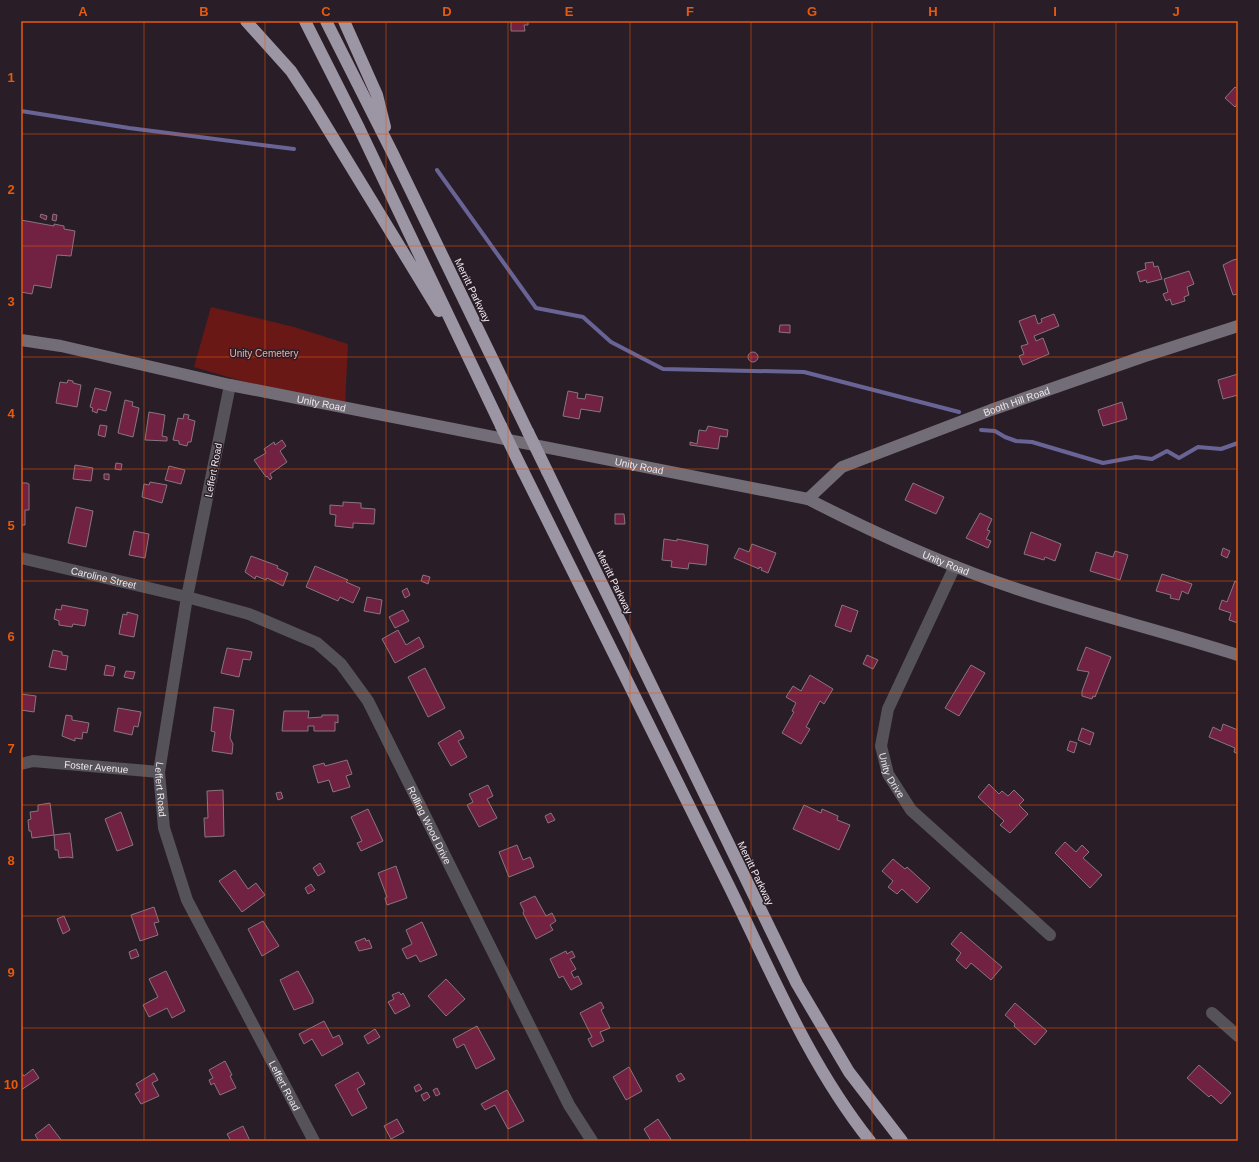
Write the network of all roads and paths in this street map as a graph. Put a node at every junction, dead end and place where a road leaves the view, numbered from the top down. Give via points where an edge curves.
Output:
1 (246, 21) edge
2 (305, 21) edge
3 (326, 21) edge
4 (344, 21) edge
5 (392, 154) junction
6 (1238, 326) edge
7 (21, 340) edge
8 (474, 370) junction
9 (230, 385) junction
10 (808, 499) junction
11 (21, 558) edge
12 (955, 566) junction
13 (187, 597) junction
14 (1238, 655) edge
15 (27, 763) edge
16 (159, 772) junction
17 (1050, 935) dead end
18 (1212, 1013) dead end
19 (1238, 1036) edge
20 (314, 1141) edge
21 (592, 1141) edge
22 (870, 1141) edge
23 (902, 1141) edge

1 - 8 highway via 312,102
2 - 8 highway
3 - 5 highway, Merritt Parkway
4 - 5 highway via 377,95
5 - 23 highway, Merritt Parkway, bridge via 797,984 849,1072
6 - 10 main road, Booth Hill Road via 991,410 842,467
7 - 9 main road, Unity Road via 61,346
8 - 22 highway, bridge via 802,1037 829,1084
9 - 10 main road, Unity Road
9 - 13 street, Leffert Road
10 - 12 main road, Unity Road via 864,528
11 - 13 street, Caroline Street
12 - 14 main road, Unity Road via 1020,590
12 - 17 street, Unity Drive via 888,709 880,746 888,774 911,810
13 - 16 street, Leffert Road
13 - 21 street, Rolling Wood Drive via 249,614 317,643 341,664 368,701 569,1105
15 - 16 street, Foster Avenue
16 - 20 street, Leffert Road via 164,828 187,900
18 - 19 street

